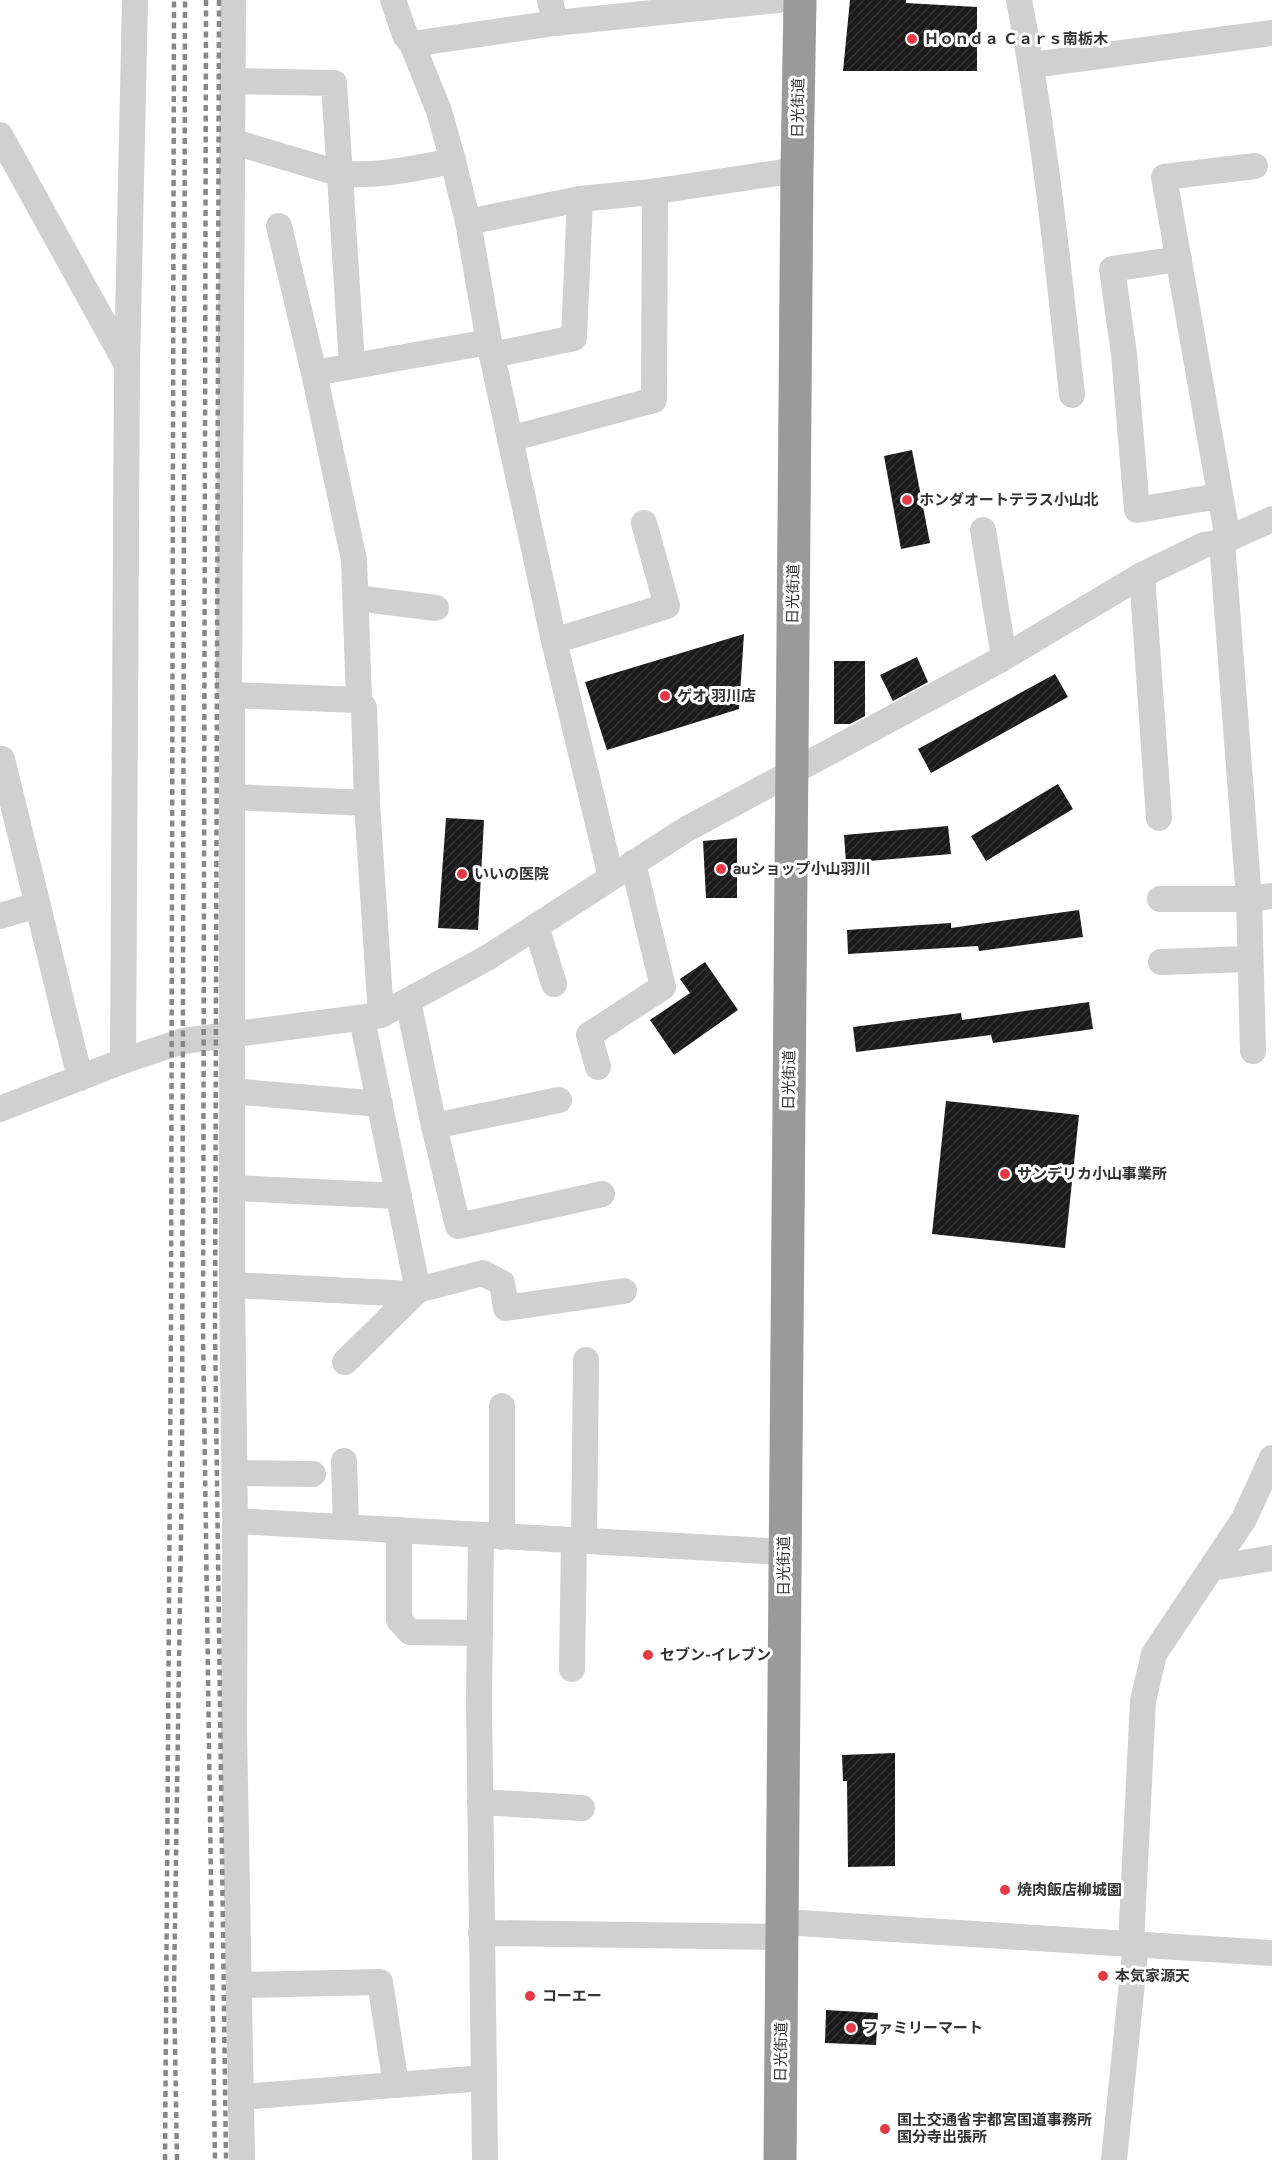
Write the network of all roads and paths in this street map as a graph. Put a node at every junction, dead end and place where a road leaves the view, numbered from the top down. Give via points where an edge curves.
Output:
1 (135, 0) edge
2 (233, 0) edge
3 (393, 0) edge
4 (779, 0) edge
5 (800, 0) edge
6 (1019, 0) edge
7 (661, 6) edge
8 (552, 11) edge
9 (1272, 33) edge
10 (412, 44) junction
11 (1032, 65) junction
12 (234, 81) junction
13 (0, 135) edge
14 (234, 142) junction
15 (453, 161) junction
16 (1255, 166) dead end
17 (797, 170) junction
18 (338, 173) junction
19 (654, 192) junction
20 (580, 199) junction
21 (468, 222) junction
22 (279, 226) dead end
23 (1179, 259) junction
24 (491, 348) junction
25 (127, 365) junction
26 (352, 365) junction
27 (314, 373) junction
28 (1072, 395) dead end
29 (510, 439) junction
30 (1219, 496) junction
31 (1272, 519) edge
32 (644, 523) dead end
33 (983, 530) dead end
34 (1225, 540) junction
35 (1142, 575) junction
36 (356, 598) junction
37 (436, 608) dead end
38 (554, 641) junction
39 (1004, 657) junction
40 (232, 695) junction
41 (359, 700) junction
42 (0, 760) edge
43 (792, 774) junction
44 (232, 797) junction
45 (367, 803) junction
46 (1158, 818) dead end
47 (633, 863) junction
48 (611, 877) junction
49 (1261, 898) edge
50 (1160, 899) dead end
51 (37, 904) junction
52 (0, 916) edge
53 (536, 926) junction
54 (1250, 959) junction
55 (1161, 962) dead end
56 (554, 984) dead end
57 (408, 1001) junction
58 (371, 1017) junction
59 (232, 1034) junction
60 (1253, 1051) dead end
61 (123, 1061) junction
62 (598, 1067) dead end
63 (80, 1078) junction
64 (232, 1091) junction
65 (559, 1100) dead end
66 (380, 1104) junction
67 (0, 1109) edge
68 (434, 1126) junction
69 (233, 1188) junction
70 (602, 1194) dead end
71 (399, 1196) junction
72 (232, 1285) junction
73 (624, 1291) dead end
74 (415, 1292) junction
75 (586, 1360) dead end
76 (345, 1362) dead end
77 (502, 1406) dead end
78 (1272, 1458) edge
79 (344, 1461) dead end
80 (235, 1473) junction
81 (313, 1474) dead end
82 (235, 1521) junction
83 (346, 1527) junction
84 (399, 1530) junction
85 (491, 1536) junction
86 (579, 1541) junction
87 (784, 1552) junction
88 (1272, 1558) edge
89 (1212, 1568) junction
90 (480, 1633) junction
91 (572, 1669) dead end
92 (480, 1802) junction
93 (582, 1808) dead end
94 (783, 1929) junction
95 (481, 1933) junction
96 (1134, 1943) junction
97 (1272, 1953) edge
98 (240, 1985) junction
99 (484, 2078) junction
100 (396, 2085) junction
101 (241, 2097) junction
102 (242, 2160) edge
103 (485, 2160) edge
104 (780, 2160) edge
105 (1114, 2160) edge

1 - 25 street
2 - 12 street
3 - 10 street
4 - 7 street
5 - 17 highway, 日光街道
6 - 11 street
7 - 8 street
8 - 10 street
9 - 11 street
10 - 15 street via 439,111
11 - 28 street
12 - 14 street
12 - 18 street via 334,83
13 - 25 street
14 - 18 street
14 - 40 street
15 - 18 street via 383,173
15 - 21 street
16 - 23 street via 1164,177
17 - 19 street
17 - 43 highway, 日光街道
18 - 26 street
19 - 20 street
19 - 29 street via 654,400
20 - 21 street
20 - 24 street via 574,338
21 - 24 street
22 - 27 street
23 - 30 street
23 - 30 street via 1112,269 1124,354 1137,510
24 - 26 street
24 - 29 street
25 - 61 street
26 - 27 street
27 - 36 street via 354,560
29 - 38 street
30 - 34 street
31 - 34 street
32 - 38 street via 667,606
33 - 39 street
34 - 35 street via 1204,545
34 - 49 street
35 - 39 street
35 - 46 street
36 - 37 street
36 - 41 street
38 - 48 street
39 - 43 street
40 - 41 street
40 - 44 street
41 - 45 street via 364,708
42 - 51 street
43 - 47 street via 685,830
43 - 87 highway, 日光街道
44 - 45 street
44 - 59 street
45 - 58 street
47 - 48 street
47 - 62 street via 663,987 589,1035
48 - 53 street
49 - 50 street
49 - 54 street
51 - 52 street
51 - 63 street
53 - 56 street
53 - 57 street
54 - 55 street
54 - 60 street
57 - 58 street
57 - 68 street
58 - 59 street
58 - 66 street
59 - 61 street via 183,1041
59 - 64 street
61 - 63 street
63 - 67 street
64 - 66 street
64 - 69 street
65 - 68 street
66 - 71 street
68 - 70 street via 458,1226
69 - 71 street
69 - 72 street
71 - 74 street
72 - 74 street
72 - 80 street
73 - 74 street via 506,1308 502,1283 483,1274
74 - 76 street
75 - 86 street
77 - 85 street
78 - 89 street via 1244,1519
79 - 83 street
80 - 81 street
80 - 82 street
82 - 83 street
82 - 98 street via 234,1730
83 - 84 street
84 - 85 street
84 - 90 street via 399,1620 410,1632
85 - 86 street
85 - 90 street
86 - 87 street
86 - 91 street
87 - 94 highway, 日光街道
88 - 89 street
89 - 96 street via 1154,1654 1143,1701
90 - 92 street
92 - 93 street
92 - 95 street
94 - 95 street
94 - 96 street
94 - 104 highway, 日光街道
95 - 99 street
96 - 97 street
96 - 105 street
98 - 100 street via 380,1982
98 - 101 street
99 - 100 street
99 - 103 street
100 - 101 street
101 - 102 street

